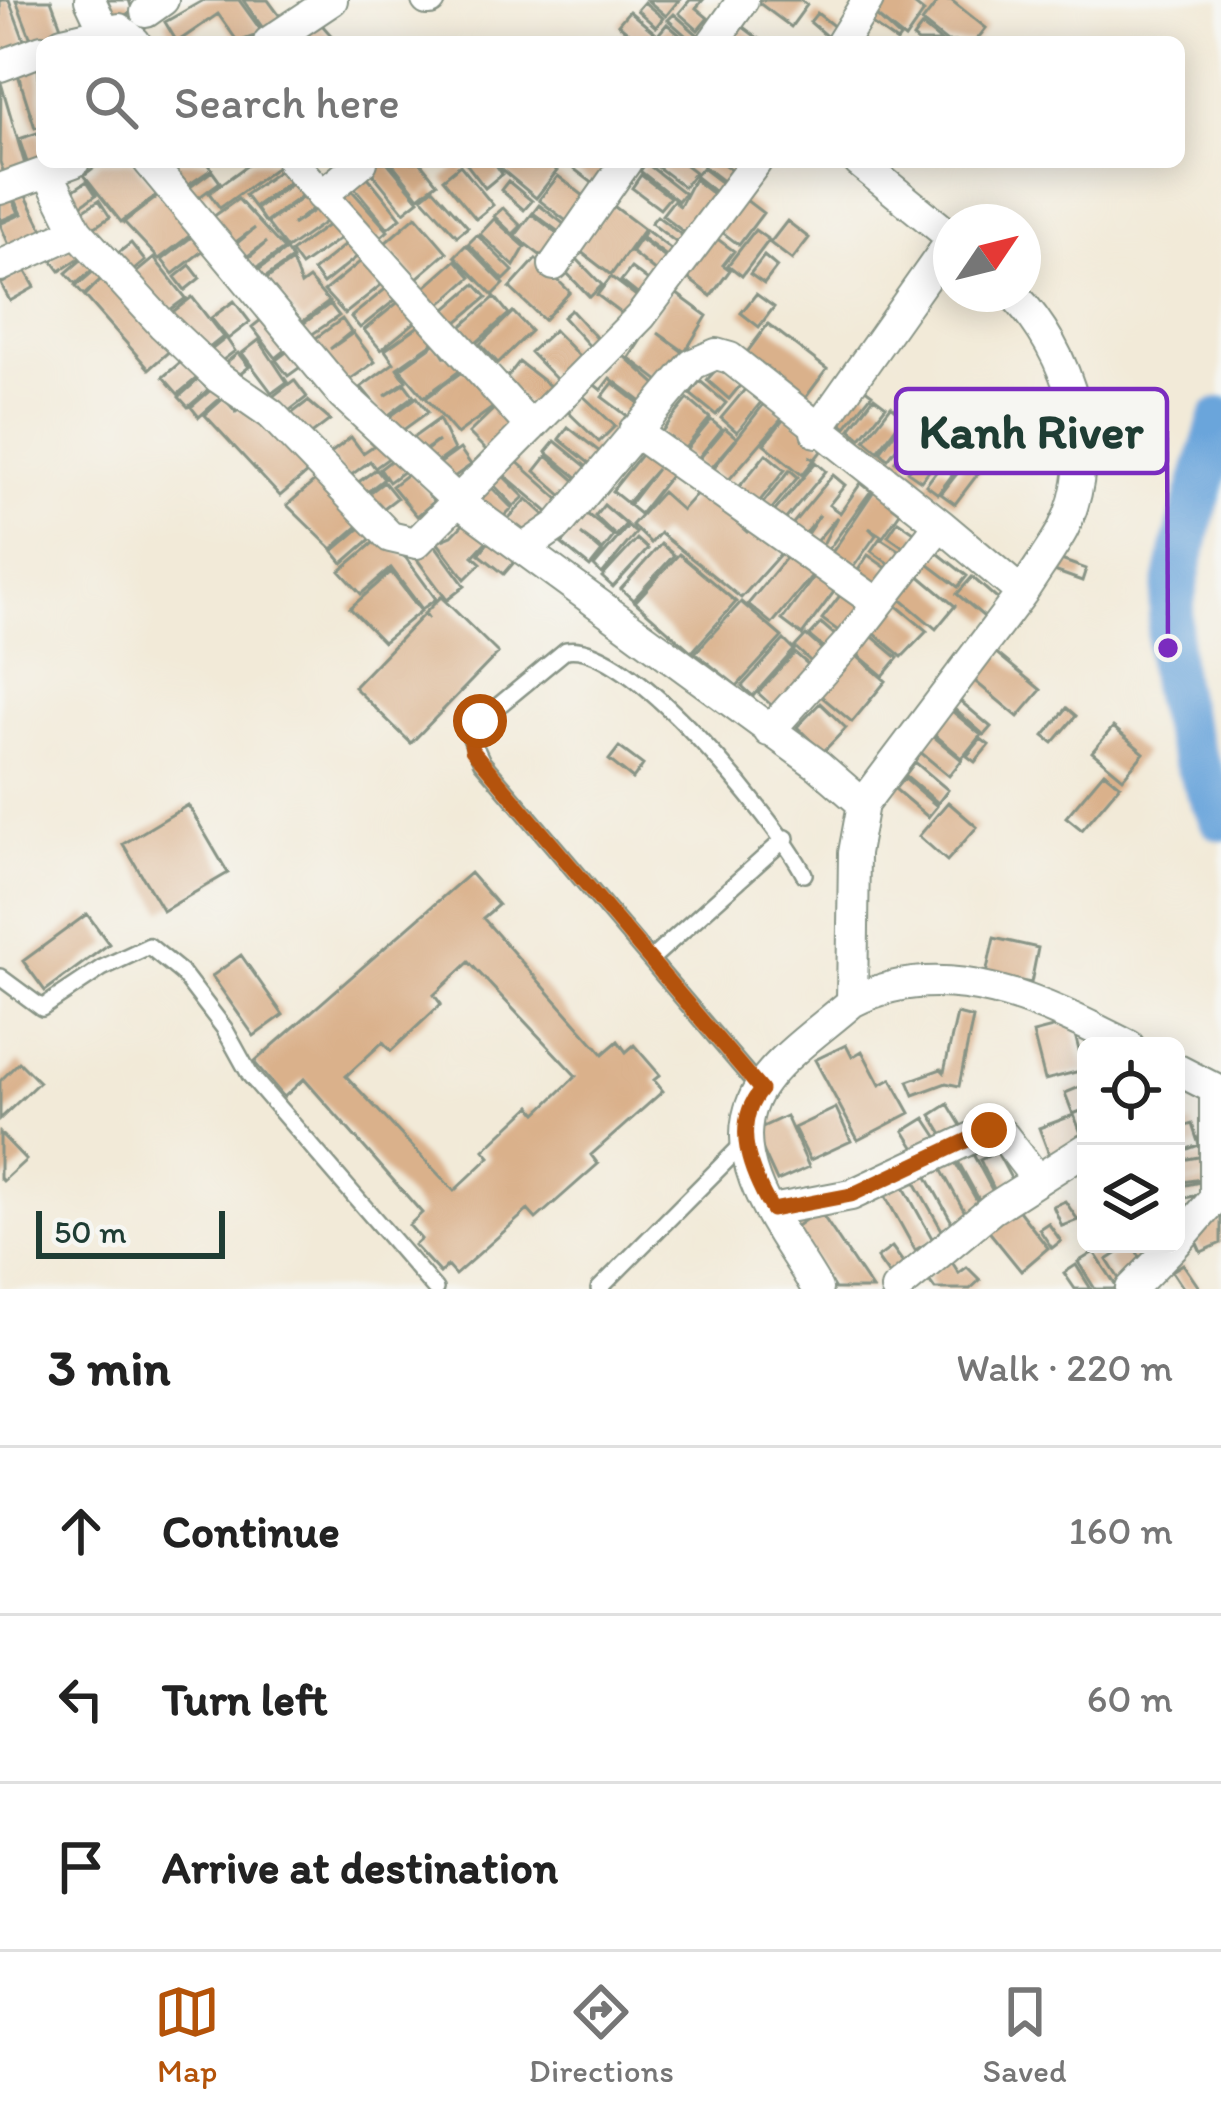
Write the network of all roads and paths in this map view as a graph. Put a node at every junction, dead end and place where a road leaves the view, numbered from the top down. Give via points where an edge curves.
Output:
1 (90, 0) edge
2 (332, 0) edge
3 (743, 0) edge
4 (868, 0) edge
5 (105, 32) junction
6 (88, 36) edge
7 (128, 36) edge
8 (278, 36) edge
9 (717, 36) edge
10 (846, 36) edge
11 (36, 52) edge
12 (0, 66) edge
13 (61, 168) edge
14 (154, 168) edge
15 (297, 168) edge
16 (355, 168) edge
17 (622, 168) edge
18 (752, 168) edge
19 (866, 168) edge
20 (0, 189) edge
21 (321, 196) junction
22 (933, 224) edge
23 (77, 231) junction
24 (554, 265) dead end
25 (933, 265) edge
26 (0, 266) edge
27 (1027, 312) edge
28 (531, 427) junction
29 (634, 430) junction
30 (816, 432) junction
31 (459, 502) junction
32 (940, 524) junction
33 (526, 548) junction
34 (1022, 593) junction
35 (877, 603) junction
36 (769, 731) junction
37 (860, 816) junction
38 (786, 838) junction
39 (804, 874) dead end
40 (651, 959) junction
41 (0, 977) edge
42 (873, 992) junction
43 (1111, 1037) edge
44 (1185, 1074) edge
45 (761, 1090) junction
46 (1218, 1091) edge
47 (745, 1142) junction
48 (1077, 1154) edge
49 (1036, 1178) junction
50 (772, 1210) junction
51 (1185, 1230) edge
52 (1164, 1253) edge
53 (435, 1289) edge
54 (598, 1289) edge
55 (817, 1289) edge
56 (896, 1289) edge
57 (1131, 1289) edge

1 - 5 street
2 - 8 street
3 - 9 street
4 - 10 street
5 - 6 street
5 - 7 street
11 - 12 street
13 - 20 street
13 - 23 street
14 - 31 street via 341,394
15 - 21 street
16 - 21 street
17 - 24 street
18 - 28 street via 641,316
19 - 22 street
21 - 28 street
23 - 26 street
23 - 31 street via 163,326 271,414 390,537 416,543
25 - 30 street
27 - 34 street via 1056,351 1080,441 1064,527
28 - 31 street
29 - 30 street via 693,364 716,354
29 - 33 street via 558,525
29 - 35 street
30 - 32 street
31 - 33 street
32 - 34 street
32 - 35 street
33 - 36 street
34 - 37 street
35 - 36 street
36 - 37 street
37 - 42 street
38 - 39 lane
38 - 40 lane
38 - 40 lane via 679,718 594,651 566,650 480,721 472,750
40 - 45 lane
41 - 53 lane via 42,1008 149,946 182,973 250,1075
42 - 43 street via 927,982 1023,994
42 - 45 street
44 - 46 street
45 - 47 street
46 - 51 street via 1215,1198
47 - 50 street via 750,1171
47 - 54 lane
48 - 49 street
49 - 50 street via 989,1130 851,1195
49 - 56 street
50 - 55 street
52 - 57 street

